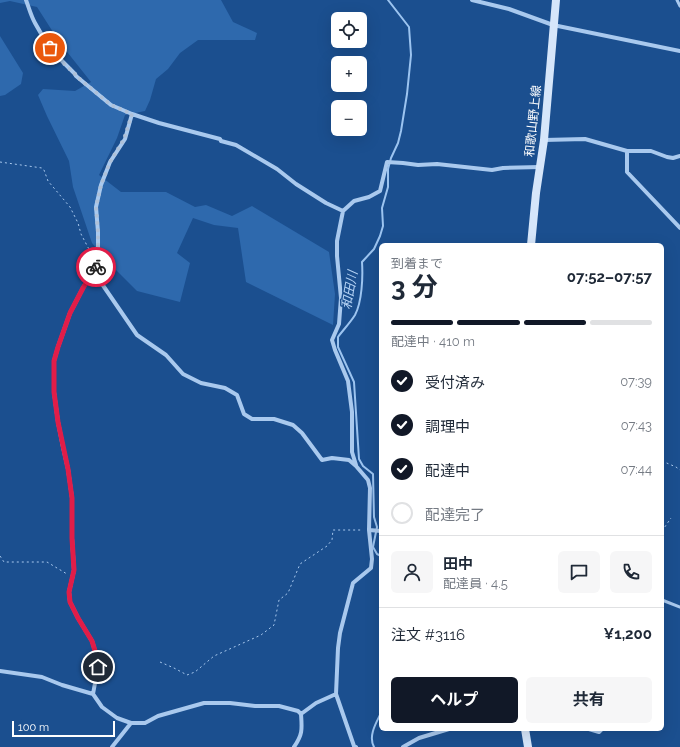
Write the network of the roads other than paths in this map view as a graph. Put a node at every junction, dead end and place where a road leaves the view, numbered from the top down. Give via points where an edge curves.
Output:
1 (26, 0) edge
2 (472, 0) edge
3 (556, 0) edge
4 (677, 0) edge
5 (680, 6) edge
6 (554, 25) junction
7 (680, 51) edge
8 (132, 114) junction
9 (544, 140) junction
10 (627, 150) junction
11 (680, 156) edge
12 (540, 167) junction
13 (343, 211) junction
14 (680, 228) edge
15 (530, 243) edge
16 (98, 264) junction
17 (356, 466) junction
18 (369, 530) junction
19 (379, 531) edge
20 (664, 601) edge
21 (680, 607) edge
22 (0, 672) edge
23 (93, 694) junction
24 (336, 694) junction
25 (301, 714) junction
26 (131, 723) junction
27 (442, 731) edge
28 (525, 731) edge
29 (112, 747) edge
30 (294, 747) edge
31 (356, 747) edge
32 (403, 747) edge
33 (528, 747) edge

1 - 8 street via 34,22 58,58 111,105
2 - 6 street via 510,9
3 - 6 main road, 和歌山野上線
4 - 5 lane
6 - 7 street
6 - 9 main road, 和歌山野上線
8 - 13 street via 236,145
8 - 16 street via 124,139 110,162 101,185 96,207
9 - 10 street via 585,139
9 - 12 main road, 和歌山野上線
10 - 11 street via 651,151 672,158
10 - 14 street via 627,172
12 - 13 street via 492,170 386,162 380,191 354,201
12 - 15 main road, 和歌山野上線
13 - 17 street via 337,241 341,298 339,324 332,340 348,381 352,412 352,452
16 - 17 street via 102,284 137,335 166,355 183,374 201,383 225,388 237,395 244,414 252,419 274,419 293,425 322,460 350,460
16 - 23 street via 70,313 54,361 54,392 72,498 74,570 69,592 70,602 92,641 96,654 98,667
17 - 18 street via 368,480 370,488
18 - 19 street
18 - 24 street via 371,568 353,583 340,633
20 - 21 lane
22 - 23 street via 42,677
23 - 26 street via 102,707 117,718
24 - 25 street via 316,703
24 - 31 street
25 - 26 street via 279,706 204,703 158,716 145,723
25 - 30 street via 302,731
26 - 29 street
27 - 32 street via 419,738
28 - 33 main road

